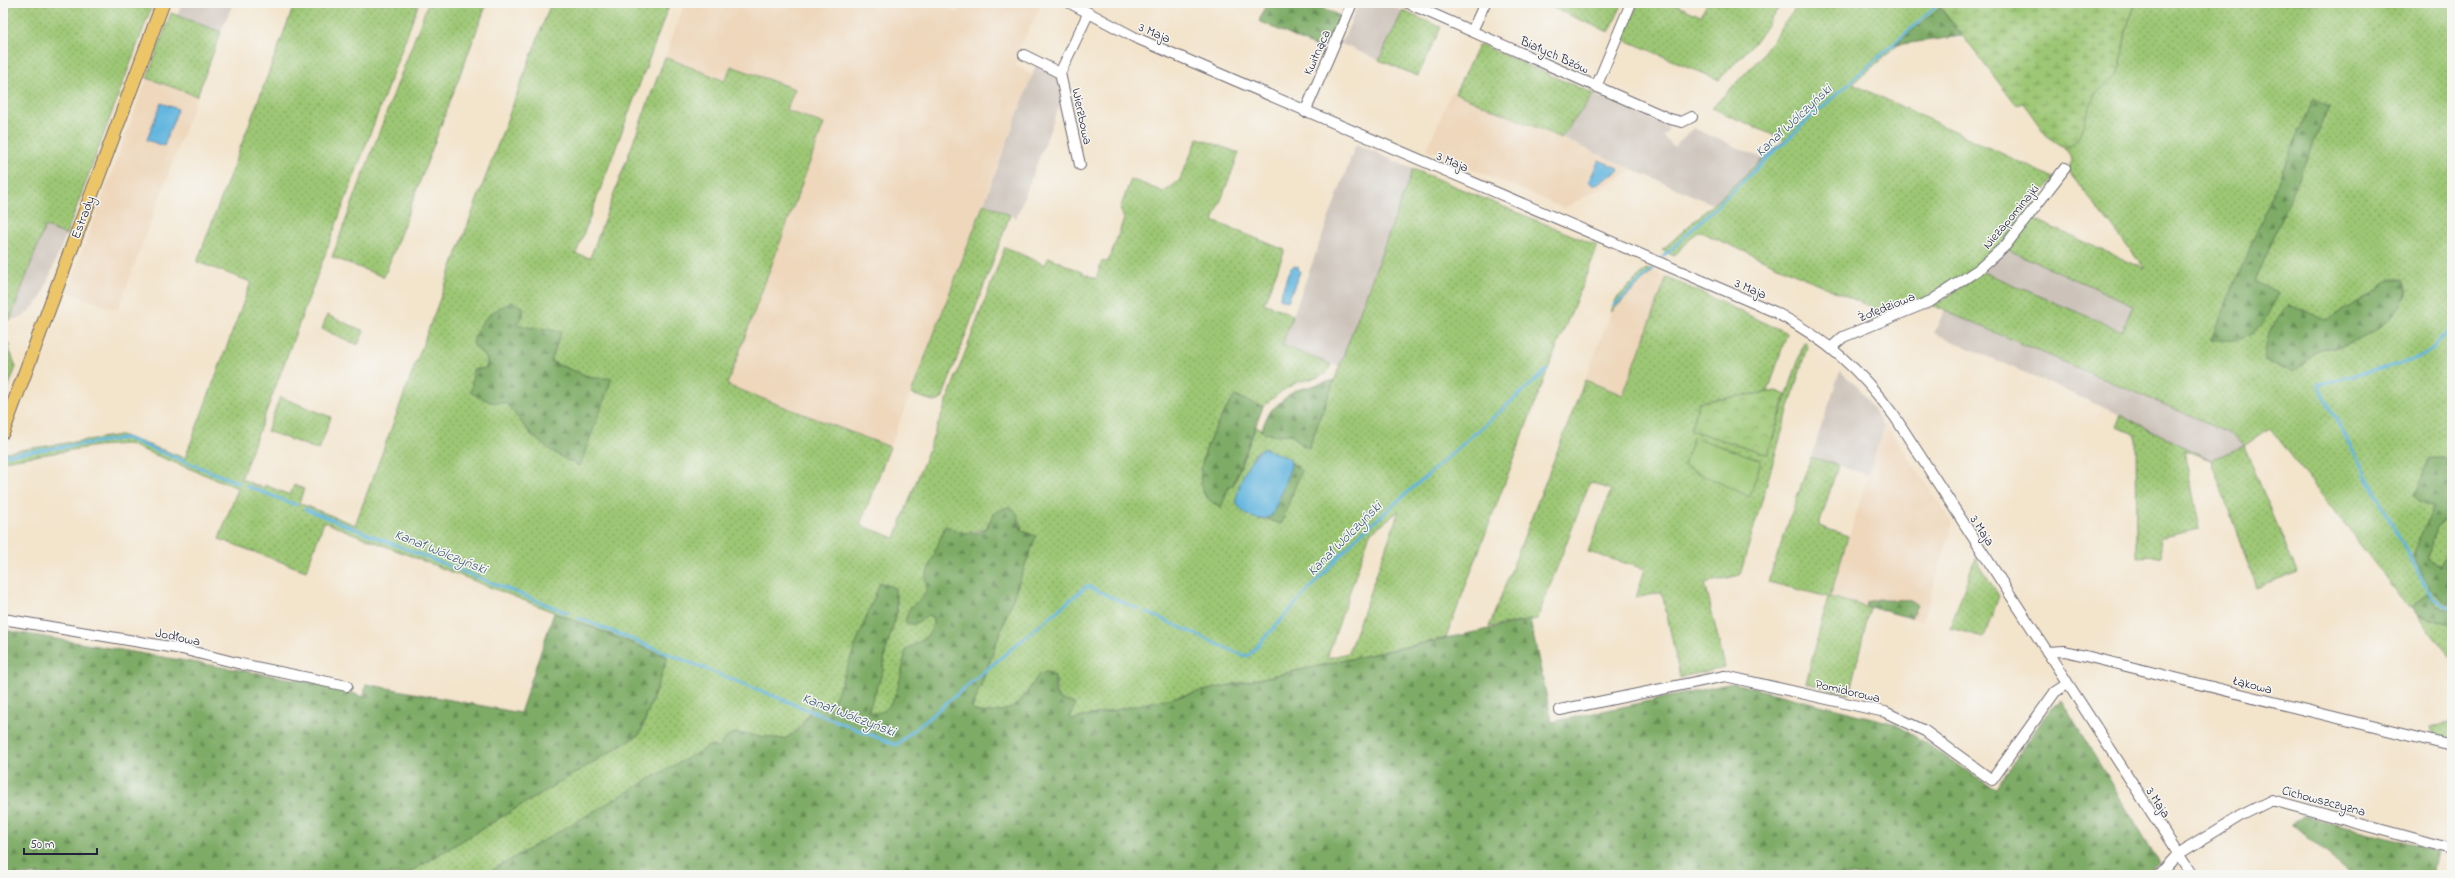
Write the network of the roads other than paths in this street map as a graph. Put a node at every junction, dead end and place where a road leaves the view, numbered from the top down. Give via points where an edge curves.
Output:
1 (163, 3) edge
2 (1070, 3) edge
3 (1352, 3) edge
4 (1408, 3) edge
5 (1485, 3) edge
6 (1631, 3) edge
7 (1088, 14) junction
8 (1472, 31) junction
9 (1024, 55) dead end
10 (1060, 73) junction
11 (1596, 87) junction
12 (1305, 112) junction
13 (1692, 117) dead end
14 (1080, 165) dead end
15 (2065, 168) dead end
16 (1950, 289) joint
17 (1832, 348) junction
18 (3, 432) edge
19 (3, 620) edge
20 (2047, 652) junction
21 (2067, 684) junction
22 (347, 686) dead end
23 (1560, 710) dead end
24 (2452, 746) edge
25 (2452, 849) edge
26 (2177, 855) junction
27 (2159, 875) edge
28 (2192, 875) edge

1 - 18 main road, Estrady
2 - 7 street, 3 Maja
3 - 12 street, Kwitnąca
4 - 8 street, Białych Bzów
5 - 8 street
6 - 11 street
7 - 10 street, Wierzbowa
7 - 12 street, 3 Maja via 1134,37
8 - 11 street, Białych Bzów
9 - 10 street, Wierzbowa
10 - 14 street, Wierzbowa
11 - 13 street, Białych Bzów via 1670,119 1682,122
12 - 17 street, 3 Maja via 1775,312 1812,333
15 - 16 street, Niezapominajki via 2006,245 1979,269
16 - 17 street, Żołędziowa via 1919,307 1843,337
17 - 20 street, 3 Maja via 1866,380 1895,417
19 - 22 street, Jodłowa via 182,649
20 - 21 street, 3 Maja
20 - 24 street, Łąkowa via 2065,652
21 - 23 street, Pomidorowa via 2055,692 1992,780 1925,731 1885,712 1725,676
21 - 26 street, 3 Maja
25 - 26 street, Cichowszczyzna via 2272,800 2240,816
26 - 27 street, Cichowszczyzna
26 - 28 street, 3 Maja

